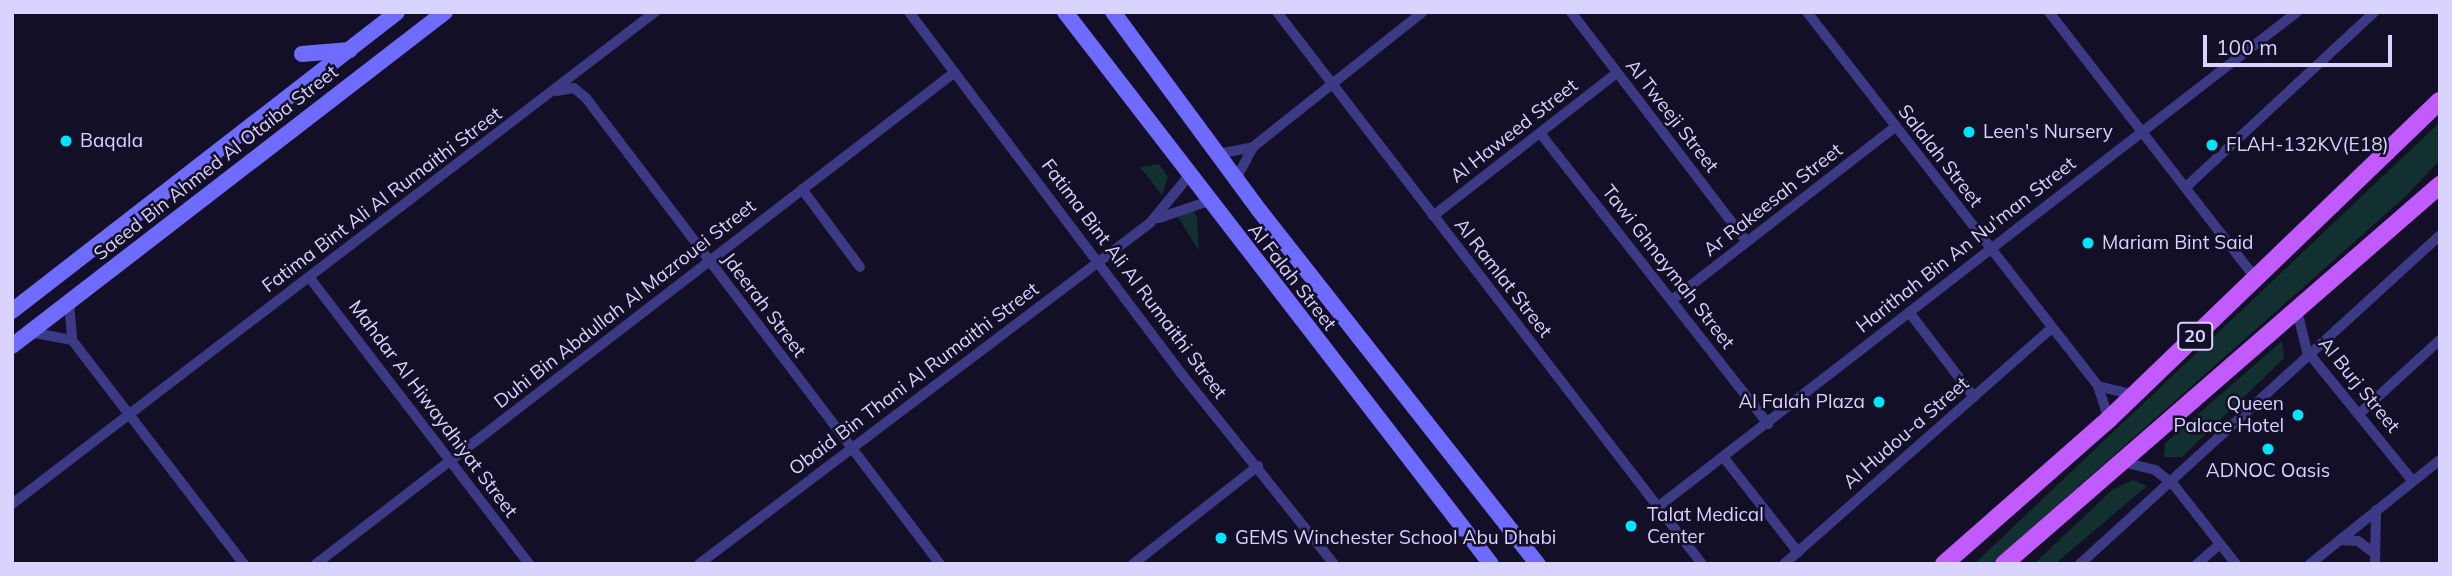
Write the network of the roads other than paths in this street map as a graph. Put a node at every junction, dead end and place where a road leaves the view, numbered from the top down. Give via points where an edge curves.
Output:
1 (397, 12) edge
2 (445, 12) edge
3 (655, 12) edge
4 (909, 12) edge
5 (1065, 12) edge
6 (1113, 12) edge
7 (1277, 12) edge
8 (1423, 12) edge
9 (1571, 12) edge
10 (1807, 12) edge
11 (2049, 12) edge
12 (2297, 12) edge
13 (2374, 12) edge
14 (350, 50) junction
15 (302, 54) dead end
16 (955, 72) junction
17 (1617, 74) junction
18 (1333, 84) junction
19 (550, 93) junction
20 (2440, 101) edge
21 (1895, 127) junction
22 (2141, 131) junction
23 (1540, 133) junction
24 (1253, 146) junction
25 (1218, 154) junction
26 (1188, 177) junction
27 (1237, 178) junction
28 (2440, 185) edge
29 (2186, 187) junction
30 (802, 189) junction
31 (1206, 202) junction
32 (1433, 216) junction
33 (1150, 223) junction
34 (2440, 235) edge
35 (1746, 241) junction
36 (1989, 248) junction
37 (708, 262) junction
38 (1099, 262) junction
39 (860, 267) dead end
40 (309, 277) junction
41 (2255, 278) junction
42 (1672, 300) junction
43 (69, 303) junction
44 (2296, 304) junction
45 (12, 311) edge
46 (1909, 312) junction
47 (2052, 328) junction
48 (30, 332) junction
49 (72, 340) junction
50 (2440, 340) edge
51 (12, 346) edge
52 (2307, 351) junction
53 (2098, 386) junction
54 (2133, 395) junction
55 (1974, 397) junction
56 (2360, 413) junction
57 (131, 417) junction
58 (2109, 419) junction
59 (1768, 424) junction
60 (851, 448) junction
61 (1724, 458) junction
62 (2440, 460) edge
63 (450, 461) junction
64 (2119, 461) junction
65 (1258, 466) junction
66 (2412, 480) junction
67 (2173, 484) junction
68 (12, 504) edge
69 (1659, 506) junction
70 (2375, 510) junction
71 (2339, 540) junction
72 (2220, 544) junction
73 (1798, 552) junction
74 (713, 553) junction
75 (2375, 558) edge
76 (244, 564) edge
77 (316, 564) edge
78 (529, 564) edge
79 (699, 564) edge
80 (722, 564) edge
81 (940, 564) edge
82 (1133, 564) edge
83 (1334, 564) edge
84 (1490, 564) edge
85 (1538, 564) edge
86 (1702, 564) edge
87 (1784, 564) edge
88 (1944, 564) edge
89 (2004, 564) edge
90 (2080, 564) edge
91 (2197, 564) edge
92 (2236, 564) edge
93 (2310, 564) edge

1 - 14 main road, Saeed Bin Ahmed Al Otaiba Street
2 - 43 main road, Saeed Bin Ahmed Al Otaiba Street
3 - 19 street, Fatima Bint Ali Al Rumaithi Street
4 - 16 street, Fatima Bint Ali Al Rumaithi Street
5 - 26 main road, Al Falah Street
6 - 25 main road, Al Falah Street
7 - 18 street, Al Ramlat Street
8 - 18 street
9 - 17 street, Al Tweeji Street
10 - 21 street, Salalah Street
11 - 22 street
12 - 22 street, Harithah Bin An Nu'man Street
13 - 29 street
14 - 15 main road
14 - 45 main road, Saeed Bin Ahmed Al Otaiba Street
16 - 30 street, Duhi Bin Abdullah Al Mazrouei Street
16 - 38 street, Fatima Bint Ali Al Rumaithi Street
17 - 23 street, Al Haweed Street
17 - 35 street, Al Tweeji Street
18 - 24 street
18 - 32 street, Al Ramlat Street
19 - 37 street, Jdeerah Street via 579,91
19 - 40 street, Fatima Bint Ali Al Rumaithi Street
20 - 41 main road, 20
21 - 35 street, Ar Rakeesah Street
21 - 36 street, Salalah Street
22 - 29 street
22 - 36 street, Harithah Bin An Nu'man Street
23 - 32 street, Al Haweed Street
23 - 42 street, Tawi Ghnaymah Street
24 - 25 street
24 - 27 street
25 - 27 main road, Al Falah Street
26 - 31 main road, Al Falah Street
26 - 33 street, Obaid Bin Thani Al Rumaithi Street
27 - 85 main road, Al Falah Street
28 - 44 main road, 20
29 - 41 street
30 - 37 street, Duhi Bin Abdullah Al Mazrouei Street
30 - 39 street
31 - 33 street, Obaid Bin Thani Al Rumaithi Street
31 - 84 main road, Al Falah Street
32 - 69 street, Al Ramlat Street
33 - 38 street, Obaid Bin Thani Al Rumaithi Street
34 - 52 street
35 - 42 street, Ar Rakeesah Street
36 - 46 street, Harithah Bin An Nu'man Street
36 - 47 street, Salalah Street
37 - 60 street, Jdeerah Street
37 - 63 street, Duhi Bin Abdullah Al Mazrouei Street
38 - 60 street, Obaid Bin Thani Al Rumaithi Street
38 - 65 street, Fatima Bint Ali Al Rumaithi Street
40 - 57 street, Fatima Bint Ali Al Rumaithi Street
40 - 63 street, Mahdar Al Hiwaydhiyat Street
41 - 54 main road, 20
42 - 59 street, Tawi Ghnaymah Street
43 - 48 main road, Saeed Bin Ahmed Al Otaiba Street
43 - 49 street
44 - 52 street, Al Burj Street
44 - 64 main road, 20
46 - 55 street
46 - 59 street, Harithah Bin An Nu'man Street
47 - 53 street, Salalah Street
47 - 55 street, Al Hudou-a Street
48 - 49 street
48 - 51 main road, Saeed Bin Ahmed Al Otaiba Street
49 - 57 street
50 - 56 street
52 - 56 street, Al Burj Street
52 - 67 street
53 - 54 street
53 - 58 street, Salalah Street
54 - 58 main road, 20
55 - 73 street, Al Hudou-a Street
56 - 66 street, Al Burj Street
57 - 68 street, Fatima Bint Ali Al Rumaithi Street
57 - 76 street
58 - 88 main road, 20
59 - 61 street, Harithah Bin An Nu'man Street
60 - 74 street, Obaid Bin Thani Al Rumaithi Street
60 - 81 street, Jdeerah Street
61 - 69 street, Harithah Bin An Nu'man Street
61 - 73 street
62 - 66 street
63 - 77 street, Duhi Bin Abdullah Al Mazrouei Street
63 - 78 street, Mahdar Al Hiwaydhiyat Street
64 - 67 street via 2155,470
64 - 89 main road, 20
65 - 82 street
65 - 83 street, Fatima Bint Ali Al Rumaithi Street
66 - 70 street
67 - 72 street
67 - 90 street
69 - 86 street, Al Ramlat Street
70 - 71 street
70 - 75 street
71 - 75 street via 2358,541
71 - 93 street
72 - 91 street
72 - 92 street
73 - 87 street, Al Hudou-a Street
74 - 79 street, Obaid Bin Thani Al Rumaithi Street
74 - 80 street

